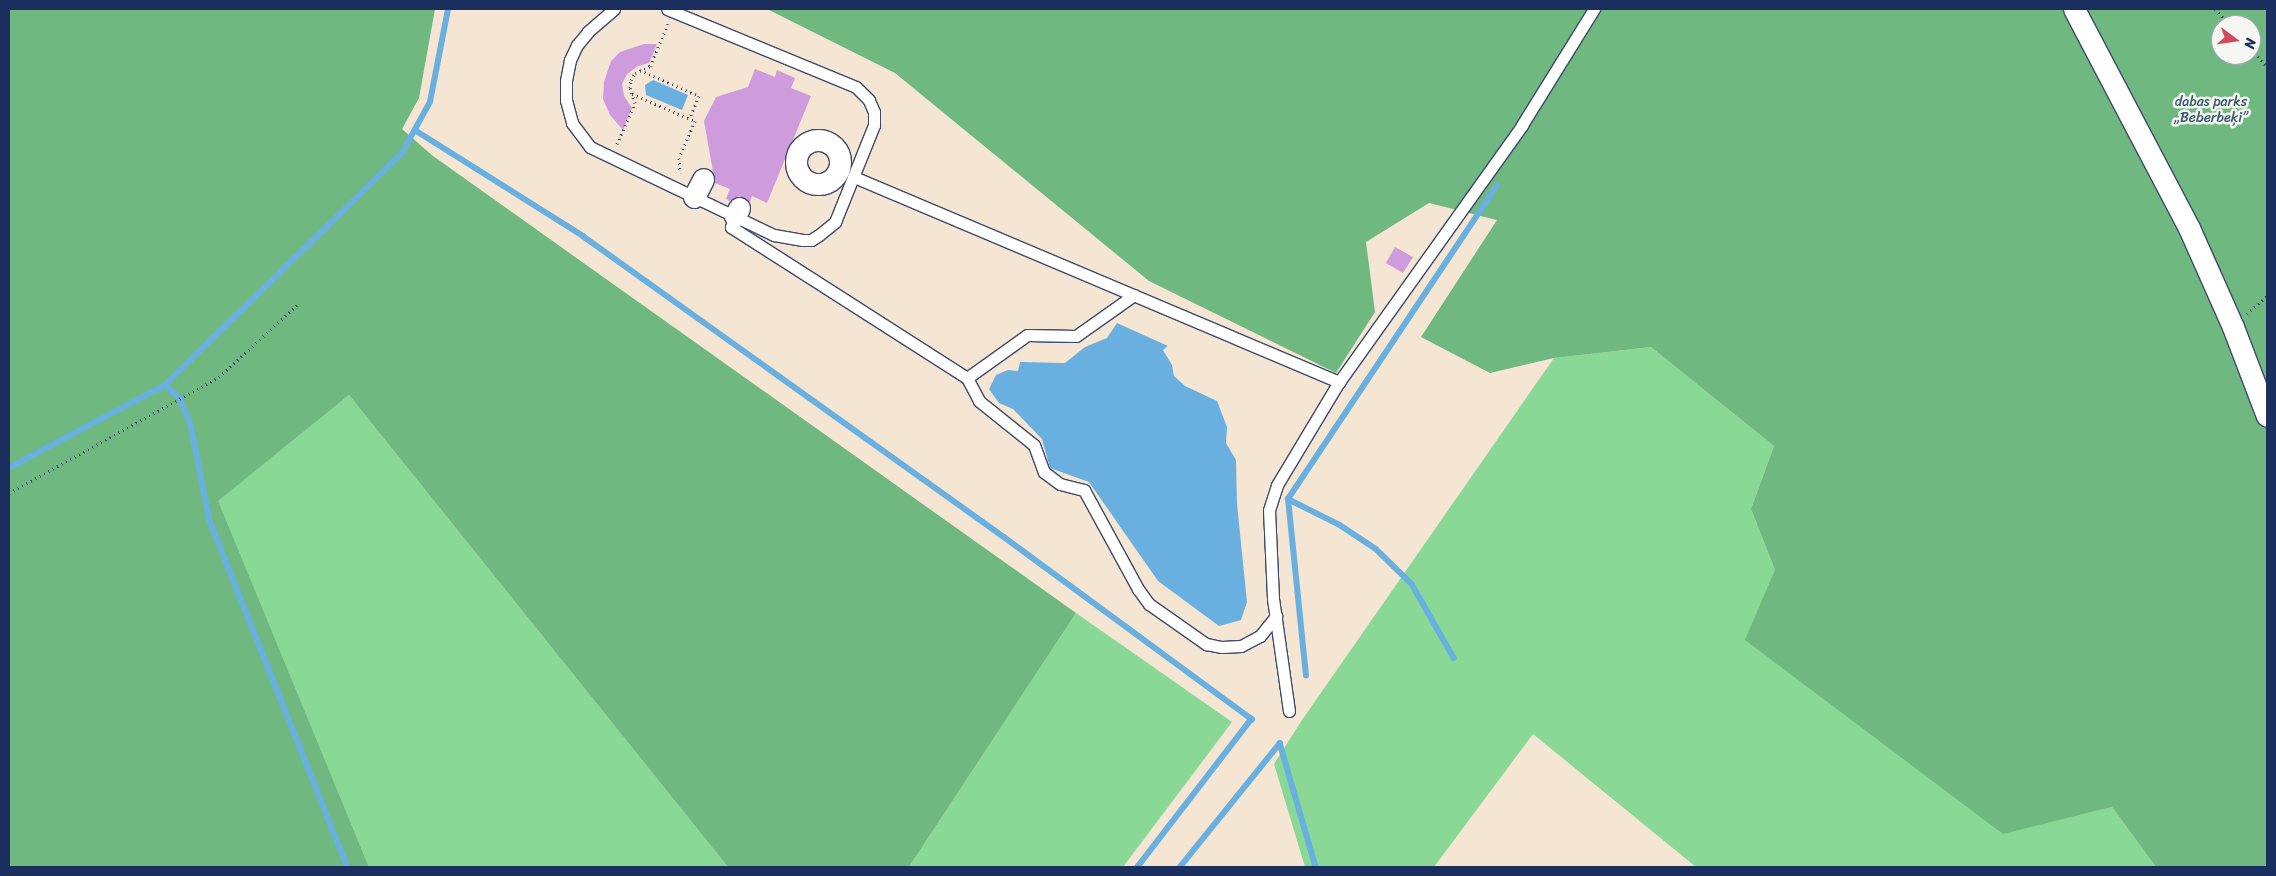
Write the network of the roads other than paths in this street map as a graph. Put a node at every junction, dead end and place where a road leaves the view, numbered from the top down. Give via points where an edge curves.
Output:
1 (614, 9) edge
2 (1594, 9) edge
3 (2074, 9) edge
4 (670, 10) edge
5 (846, 174) junction
6 (737, 212) junction
7 (1134, 295) junction
8 (968, 378) junction
9 (1339, 382) junction
10 (2267, 416) edge
11 (1276, 616) junction
12 (1289, 711) dead end

1 - 6 lane via 588,32 570,60 566,100 572,123 590,147 696,190
2 - 9 lane via 1522,125
3 - 10 street via 2189,228 2233,327
4 - 5 lane via 856,87 869,100 874,112 874,125
5 - 6 lane via 835,222 811,240 774,235
5 - 7 lane
6 - 8 lane via 731,227
7 - 8 lane via 1076,336 1027,335
7 - 9 lane
8 - 11 lane via 979,401 1034,445 1044,472 1060,484 1084,490 1149,604 1206,644 1222,647 1241,646 1260,636
9 - 11 lane via 1277,486 1269,510
11 - 12 lane

